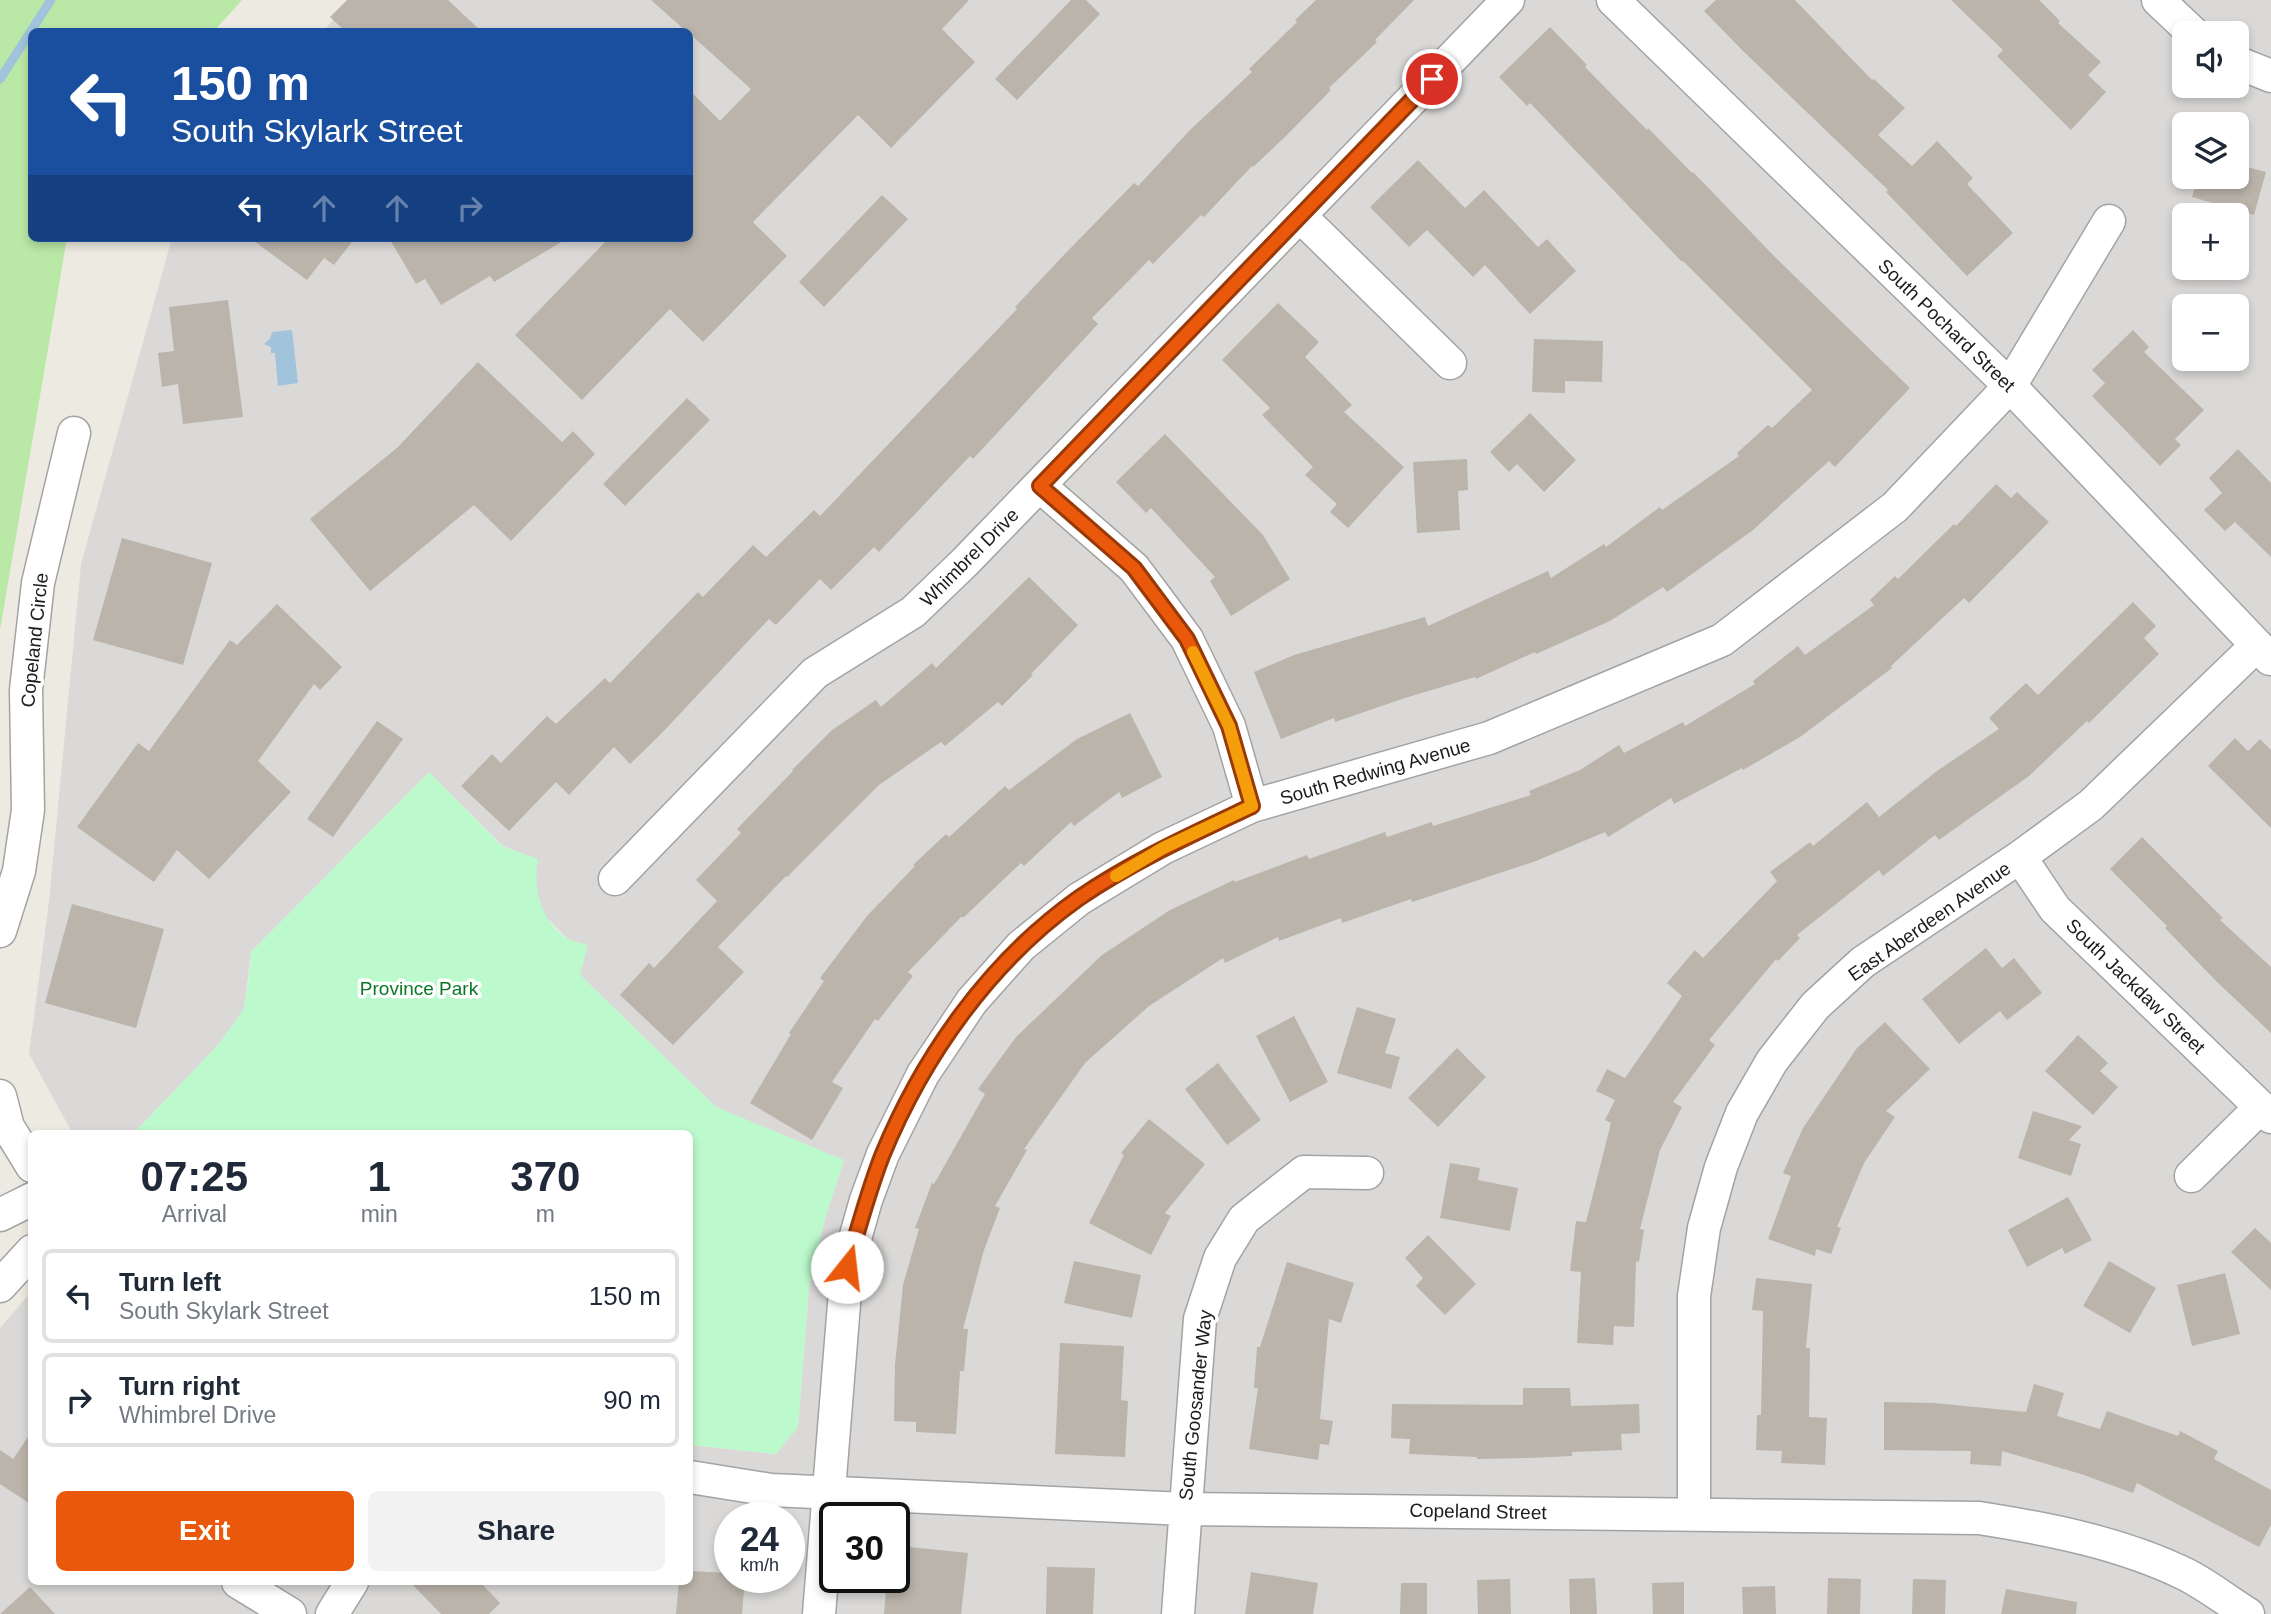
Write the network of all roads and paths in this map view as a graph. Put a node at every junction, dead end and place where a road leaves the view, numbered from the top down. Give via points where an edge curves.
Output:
1 (1507, 0) edge
2 (1613, 0) edge
3 (2158, 0) edge
4 (2180, 21) edge
5 (2249, 67) edge
6 (2271, 76) edge
7 (1300, 216) junction
8 (2109, 221) dead end
9 (1450, 363) dead end
10 (2010, 386) junction
11 (74, 433) dead end
12 (1040, 486) junction
13 (2264, 652) edge
14 (1252, 806) junction
15 (2020, 857) junction
16 (615, 879) dead end
17 (0, 931) edge
18 (0, 1096) edge
19 (2266, 1112) edge
20 (28, 1160) edge
21 (1367, 1173) dead end
22 (2191, 1176) dead end
23 (28, 1201) edge
24 (0, 1215) edge
25 (28, 1257) edge
26 (0, 1286) edge
27 (693, 1477) edge
28 (830, 1492) junction
29 (1185, 1509) junction
30 (1694, 1514) junction
31 (243, 1585) edge
32 (350, 1585) edge
33 (290, 1614) edge
34 (332, 1614) edge
35 (819, 1614) edge
36 (1178, 1614) edge
37 (2248, 1614) edge

1 - 7 street, Whimbrel Drive
2 - 10 street, South Pochard Street
3 - 4 street
5 - 6 street
7 - 9 street
7 - 12 street, Whimbrel Drive
8 - 10 street, South Redwing Avenue
10 - 13 street, South Pochard Street
10 - 14 street, South Redwing Avenue via 1895,508 1722,640 1489,738
11 - 17 street, Copeland Circle via 38,583 26,691 28,810 19,871
12 - 14 street via 1134,568 1187,639 1229,726
12 - 16 street, Whimbrel Drive via 913,612 815,673
13 - 15 street, East Aberdeen Avenue via 2091,806
14 - 28 street, South Redwing Avenue via 1163,848 1079,899 1021,946 972,1001 923,1074 883,1154 847,1267
15 - 19 street, South Jackdaw Street via 2055,909
15 - 30 street, East Aberdeen Avenue via 1863,962 1815,1006 1772,1061 1742,1113 1704,1228 1694,1296
18 - 20 street via 8,1127
19 - 22 street, South Jackdaw Street
21 - 29 street, South Goosander Way via 1304,1172 1244,1219 1220,1258 1200,1319
23 - 24 street
25 - 26 street
27 - 28 street, Copeland Street via 771,1490
28 - 29 street, Copeland Street
28 - 35 street, South Redwing Avenue
29 - 30 street, Copeland Street
29 - 36 street, South Goosander Way
30 - 37 street, Copeland Street via 1979,1518 2043,1528 2108,1545 2185,1574
31 - 33 street
32 - 34 street

